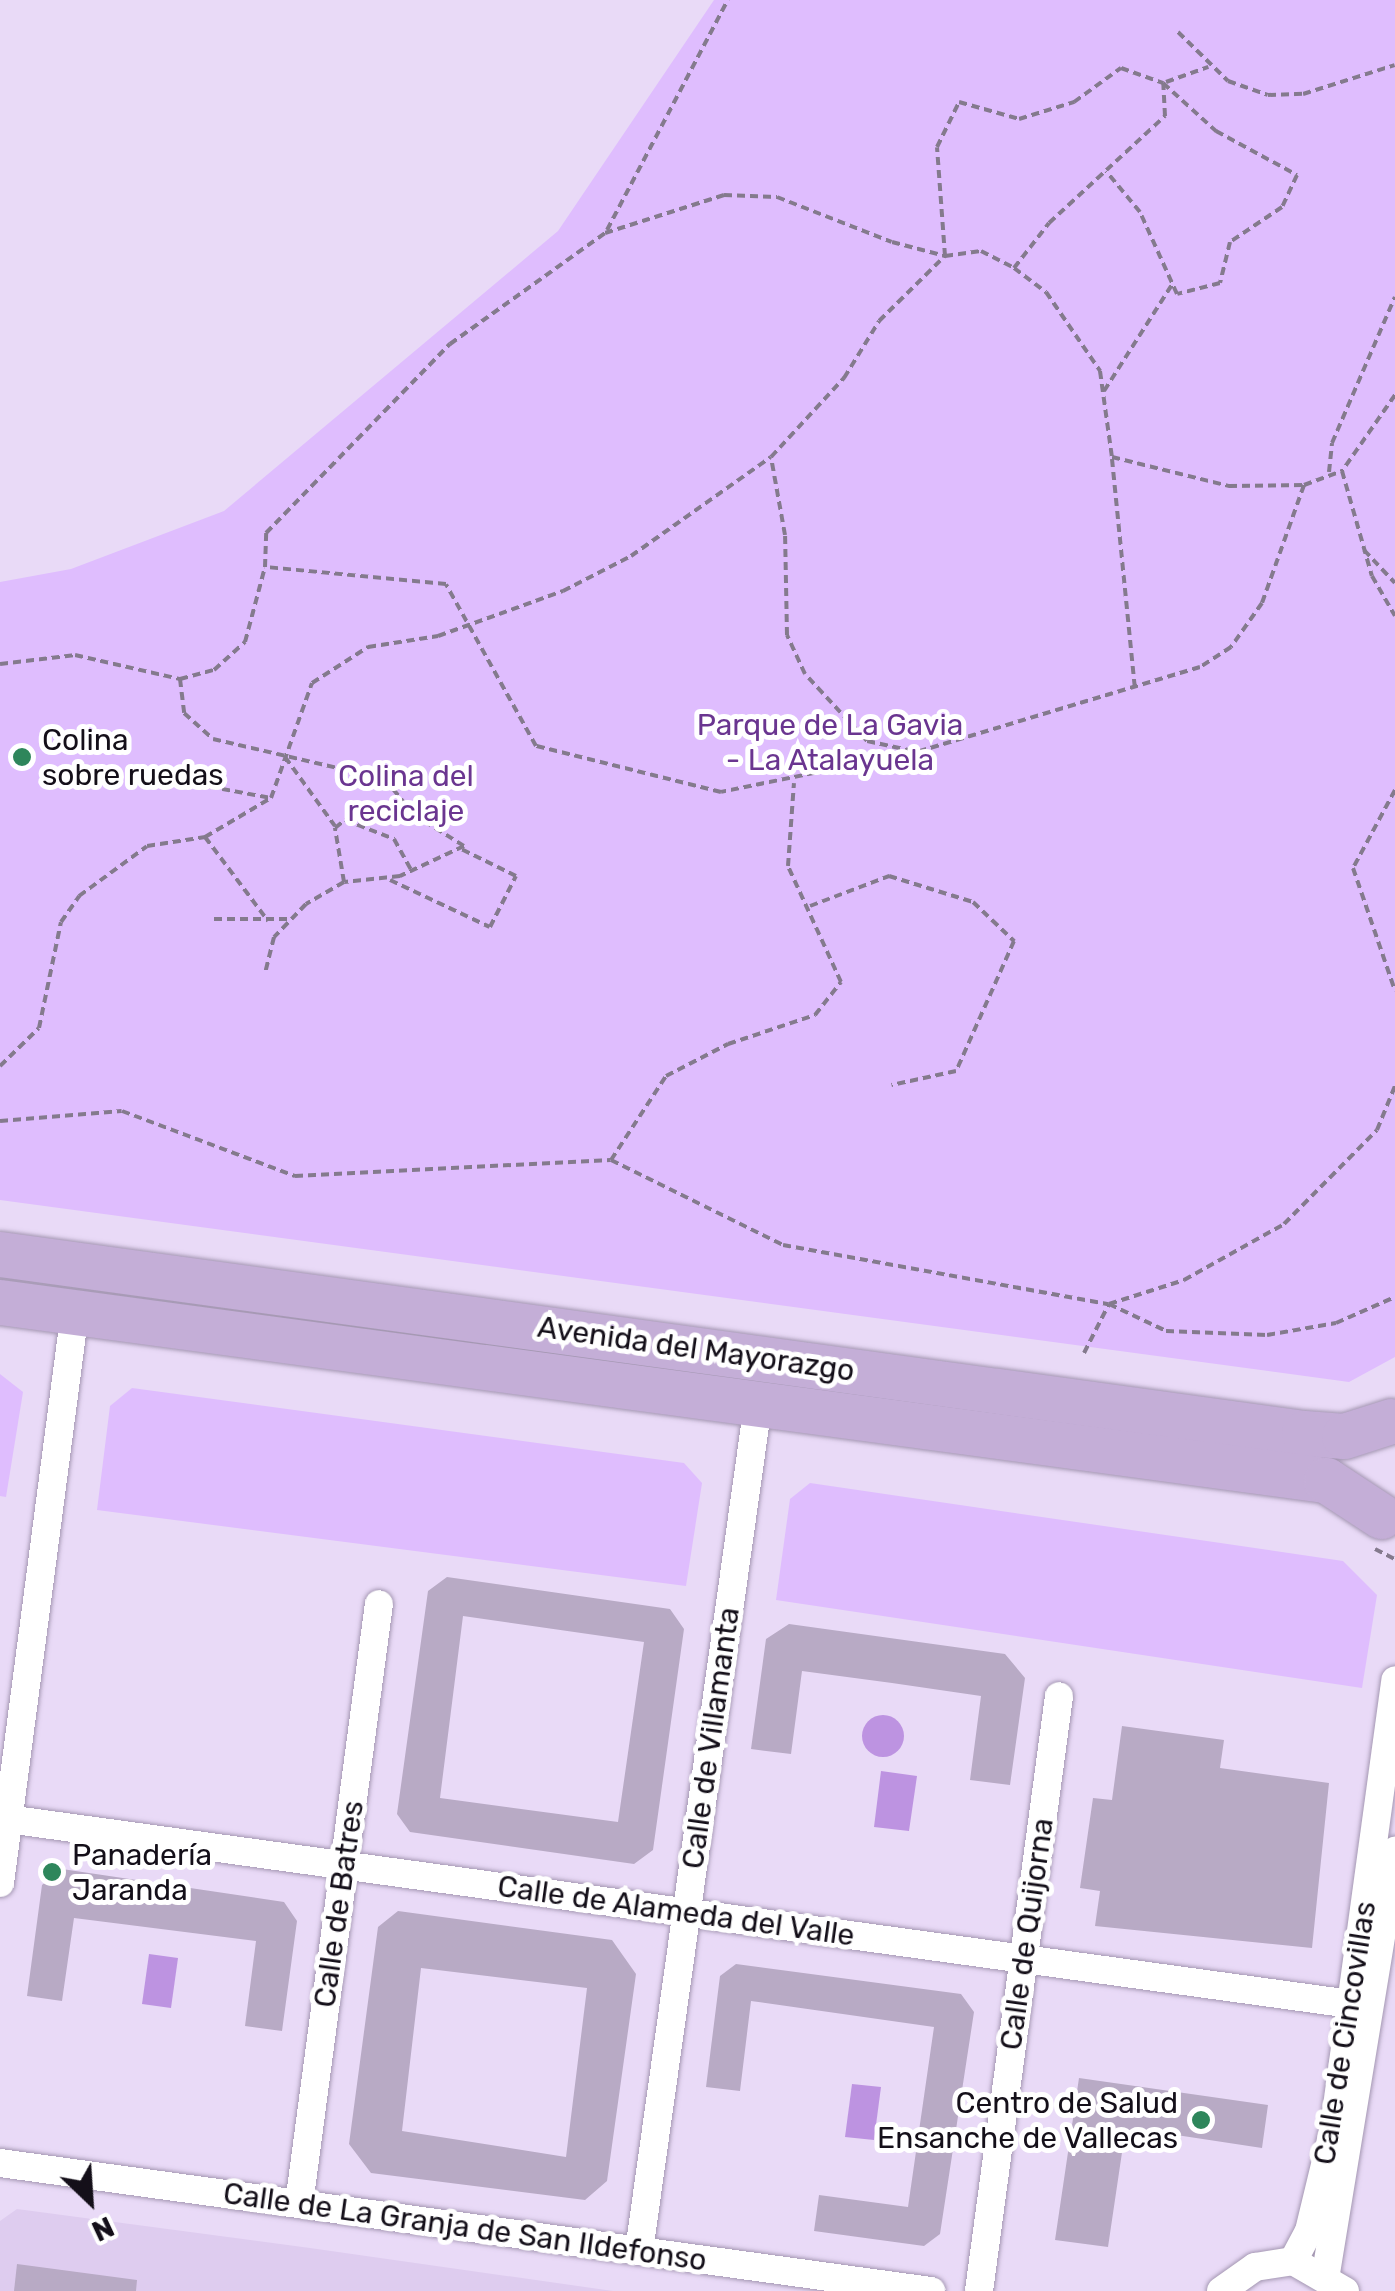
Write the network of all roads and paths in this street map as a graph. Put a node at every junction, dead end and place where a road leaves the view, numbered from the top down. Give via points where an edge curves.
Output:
1 (728, 0) edge
2 (1178, 32) dead end
3 (1395, 65) edge
4 (1208, 67) junction
5 (1163, 83) junction
6 (1106, 171) junction
7 (605, 234) junction
8 (945, 256) junction
9 (1014, 268) junction
10 (1173, 283) junction
11 (1395, 297) edge
12 (1104, 391) junction
13 (1395, 395) edge
14 (772, 457) junction
15 (1112, 457) junction
16 (1329, 472) junction
17 (1342, 472) junction
18 (1304, 484) junction
19 (1364, 550) junction
20 (265, 568) junction
21 (1395, 583) edge
22 (1395, 616) edge
23 (475, 623) junction
24 (0, 664) edge
25 (180, 679) junction
26 (1135, 688) junction
27 (917, 752) junction
28 (286, 757) junction
29 (48, 779) dead end
30 (794, 782) junction
31 (1395, 790) edge
32 (271, 798) junction
33 (335, 828) junction
34 (205, 836) junction
35 (459, 848) junction
36 (412, 871) junction
37 (389, 879) junction
38 (344, 882) junction
39 (810, 906) junction
40 (214, 919) dead end
41 (291, 920) junction
42 (268, 921) junction
43 (265, 974) dead end
44 (1395, 991) edge
45 (0, 1066) edge
46 (892, 1085) dead end
47 (1395, 1086) edge
48 (0, 1121) edge
49 (611, 1160) junction
50 (0, 1254) edge
51 (1395, 1298) edge
52 (0, 1302) edge
53 (1108, 1304) junction
54 (75, 1311) junction
55 (1084, 1353) dead end
56 (758, 1404) junction
57 (1393, 1419) edge
58 (1386, 1533) edge
59 (1395, 1559) edge
60 (379, 1604) dead end
61 (1395, 1680) edge
62 (1059, 1696) dead end
63 (4, 1818) edge
64 (1395, 1852) edge
65 (344, 1865) junction
66 (0, 1884) edge
67 (687, 1913) junction
68 (1023, 1960) junction
69 (1351, 2004) junction
70 (0, 2164) edge
71 (299, 2204) junction
72 (639, 2251) junction
73 (1293, 2261) junction
74 (1336, 2282) edge
75 (931, 2291) edge
76 (979, 2291) edge
77 (1221, 2291) edge

1 - 7 path
2 - 4 path
3 - 4 path via 1302,94 1268,94
4 - 5 path
5 - 6 path via 1165,116
5 - 8 path via 1121,68 1074,102 1019,118 958,102 937,148
5 - 10 path via 1216,131 1296,175 1282,207 1230,242 1220,283 1177,294
6 - 9 path
6 - 10 path via 1140,212
7 - 8 path via 724,195 777,197
7 - 20 path via 450,344 266,533
8 - 9 path via 981,251
8 - 14 path via 879,320 844,378
9 - 12 path via 1058,308
10 - 12 path
11 - 16 path via 1332,443
12 - 15 path
13 - 17 path
14 - 23 path via 632,556
14 - 27 path via 786,535 787,635 805,674 867,741
15 - 18 path via 1230,486
15 - 26 path
16 - 17 path
16 - 18 path
17 - 19 path
18 - 26 path via 1262,604 1230,648
19 - 21 path
19 - 22 path
20 - 23 path via 305,578 427,575 446,584
20 - 25 path via 245,642 214,670
23 - 28 path via 368,647 312,683
23 - 30 path via 536,746 560,758 686,790
24 - 25 path via 75,655
25 - 28 path via 184,712 213,739
26 - 27 path
27 - 30 path
28 - 32 path
28 - 33 path
28 - 35 path via 385,779
29 - 32 path via 158,777
30 - 39 path via 788,866
31 - 44 path via 1353,868
32 - 34 path
33 - 36 path via 374,824
33 - 38 path
34 - 42 path
34 - 45 path via 147,846 79,896 62,922 39,1028
35 - 36 path
35 - 37 path via 516,876 490,927
36 - 37 path
37 - 38 path
38 - 41 path
39 - 46 path via 889,876 973,902 1014,941 956,1072
39 - 49 path via 841,982 832,999 815,1016 728,1044 666,1076
40 - 42 path
41 - 42 path
41 - 43 path via 274,937
47 - 53 path via 1378,1130 1284,1224 1184,1280
48 - 49 path via 122,1111 294,1176
49 - 53 path via 783,1244
50 - 57 main road, Avenida del Mayorazgo via 1317,1434
51 - 53 path via 1336,1323 1267,1336 1166,1331
52 - 54 main road, Avenida del Mayorazgo
53 - 55 path
54 - 56 main road, Avenida del Mayorazgo
54 - 63 street
56 - 58 main road, Avenida del Mayorazgo via 1326,1480
56 - 67 street, Calle de Villamanta
57 - 58 main road via 1366,1468
58 - 59 path
60 - 65 street, Calle de Batres
61 - 69 street, Calle de Cincovillas
62 - 68 street, Calle de Quijorna
63 - 65 street, Calle de Alameda del Valle
63 - 66 street
64 - 74 street, Calle de Cincovillas
65 - 67 street, Calle de Alameda del Valle
65 - 71 street, Calle de Batres
67 - 68 street, Calle de Alameda del Valle
67 - 72 street, Calle de Villamanta
68 - 69 street, Calle de Alameda del Valle
68 - 76 street, Calle de Quijorna
69 - 73 street, Calle de Cincovillas via 1326,2168
70 - 71 street, Calle de La Granja de San Ildefonso
71 - 72 street, Calle de La Granja de San Ildefonso
72 - 75 street, Calle de La Granja de San Ildefonso
73 - 74 street
73 - 77 street via 1255,2267

